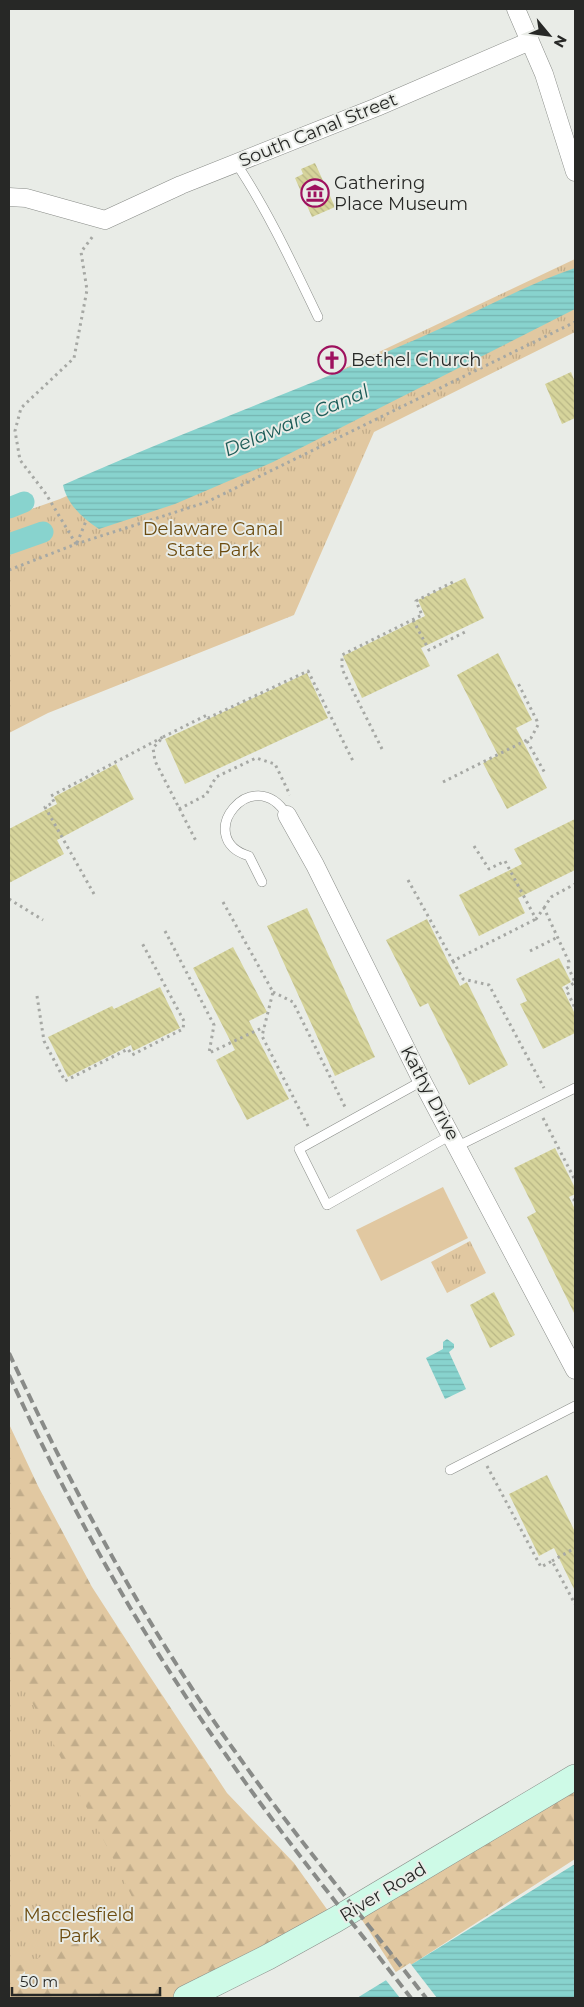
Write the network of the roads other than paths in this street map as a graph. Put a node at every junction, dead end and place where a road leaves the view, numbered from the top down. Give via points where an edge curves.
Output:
1 (516, 9) edge
2 (530, 41) junction
3 (236, 163) junction
4 (575, 172) edge
5 (9, 197) edge
6 (318, 317) dead end
7 (288, 815) joint
8 (262, 882) dead end
9 (422, 1081) junction
10 (575, 1088) edge
11 (454, 1141) junction
12 (571, 1350) edge
13 (575, 1370) edge
14 (575, 1406) edge
15 (450, 1470) dead end
16 (575, 1777) edge
17 (186, 1998) edge

1 - 2 street
2 - 3 street, South Canal Street
2 - 4 street via 544,74
3 - 5 street, South Canal Street via 105,220 26,198
3 - 6 lane via 286,251
7 - 8 lane via 282,806 264,796 244,798 229,813 225,824 230,845 249,856
7 - 9 street, Kathy Drive
9 - 11 street, Kathy Drive
9 - 11 lane via 299,1149 328,1205
10 - 11 lane
11 - 12 street, Kathy Drive
12 - 13 street, Kathy Drive
14 - 15 lane
16 - 17 main road, River Road via 335,1920

